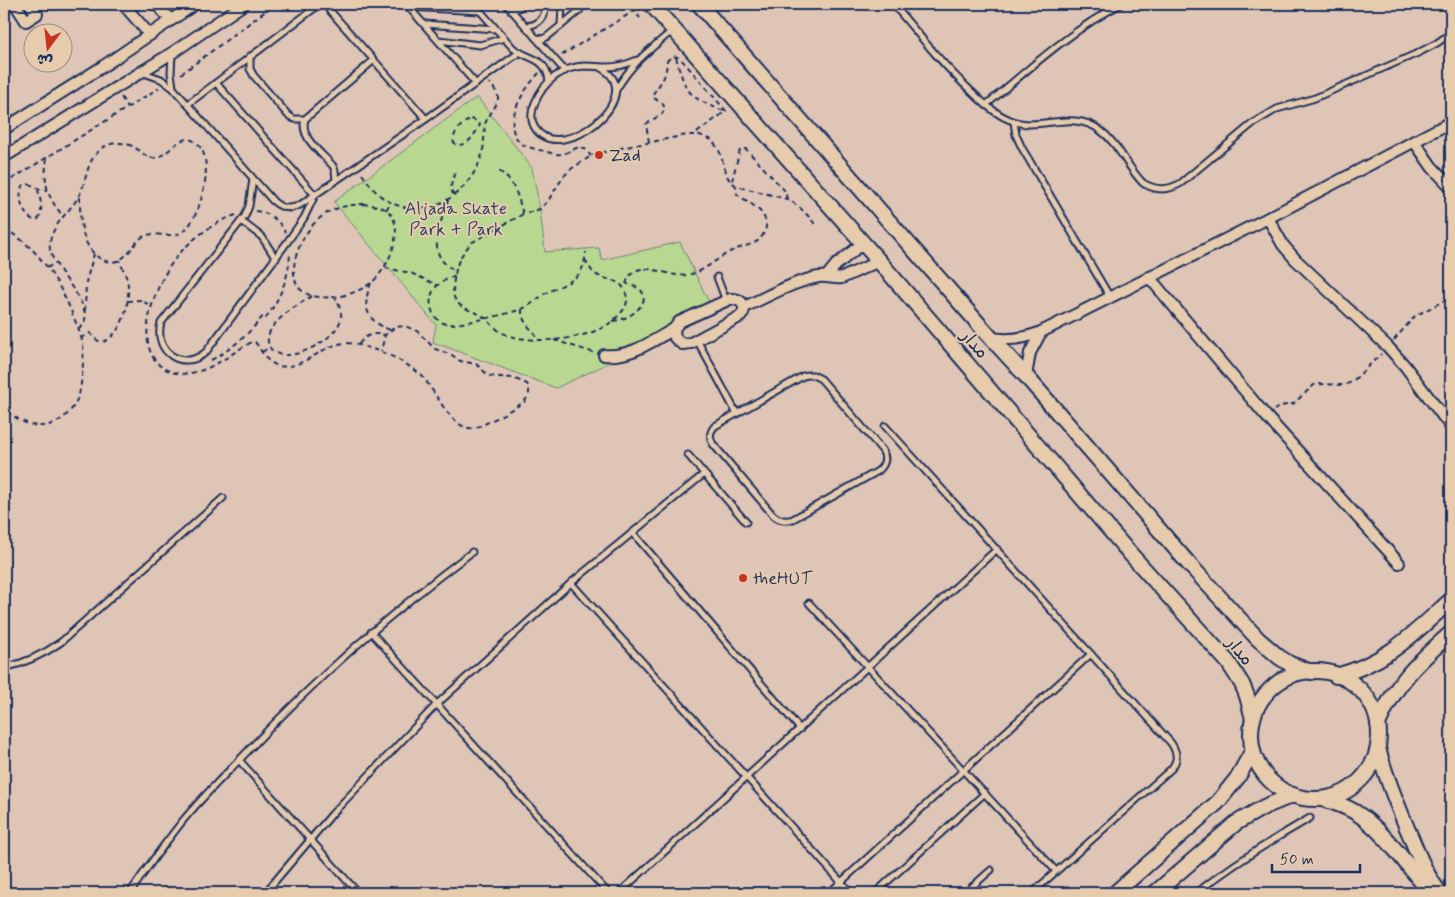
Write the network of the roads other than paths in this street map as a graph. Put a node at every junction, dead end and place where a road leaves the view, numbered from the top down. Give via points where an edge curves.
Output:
1 (15, 4) edge
2 (30, 4) edge
3 (123, 4) edge
4 (156, 4) edge
5 (196, 4) edge
6 (244, 4) edge
7 (320, 4) edge
8 (324, 4) edge
9 (474, 4) edge
10 (506, 4) edge
11 (525, 4) edge
12 (546, 4) edge
13 (562, 4) edge
14 (584, 4) edge
15 (651, 4) edge
16 (699, 4) edge
17 (893, 4) edge
18 (1121, 4) edge
19 (407, 5) edge
20 (511, 10) junction
21 (480, 11) junction
22 (171, 20) junction
23 (424, 24) junction
24 (526, 26) junction
25 (561, 26) junction
26 (496, 29) junction
27 (674, 29) junction
28 (1451, 33) edge
29 (150, 35) junction
30 (504, 38) junction
31 (536, 38) junction
32 (437, 40) junction
33 (520, 52) junction
34 (172, 53) junction
35 (250, 56) junction
36 (374, 60) junction
37 (637, 60) junction
38 (599, 67) junction
39 (564, 71) junction
40 (140, 72) junction
41 (549, 81) junction
42 (170, 82) junction
43 (216, 82) junction
44 (476, 84) junction
45 (616, 90) junction
46 (188, 104) junction
47 (986, 105) junction
48 (305, 119) junction
49 (426, 119) junction
50 (1014, 122) junction
51 (1451, 122) edge
52 (4, 129) edge
53 (1414, 141) junction
54 (4, 157) edge
55 (253, 179) junction
56 (336, 180) junction
57 (1451, 187) edge
58 (315, 194) junction
59 (1268, 218) junction
60 (241, 220) junction
61 (863, 243) junction
62 (276, 259) junction
63 (878, 260) junction
64 (827, 276) junction
65 (717, 277) dead end
66 (1149, 277) junction
67 (1110, 297) junction
68 (726, 301) junction
69 (744, 307) junction
70 (674, 329) junction
71 (1041, 332) junction
72 (991, 338) junction
73 (696, 340) junction
74 (604, 355) road end
75 (1026, 376) junction
76 (737, 414) junction
77 (886, 426) dead end
78 (1451, 427) edge
79 (688, 455) dead end
80 (704, 474) junction
81 (224, 498) dead end
82 (746, 522) dead end
83 (633, 532) junction
84 (997, 549) junction
85 (472, 552) dead end
86 (1400, 562) dead end
87 (571, 583) junction
88 (1451, 600) edge
89 (809, 602) dead end
90 (371, 632) junction
91 (1451, 633) edge
92 (1091, 654) junction
93 (868, 667) junction
94 (4, 668) edge
95 (1311, 672) junction
96 (1336, 676) junction
97 (437, 704) junction
98 (1253, 719) junction
99 (1378, 724) junction
100 (800, 729) junction
101 (1378, 748) junction
102 (1253, 750) junction
103 (239, 760) junction
104 (964, 770) junction
105 (746, 777) junction
106 (985, 793) junction
107 (1293, 795) junction
108 (1321, 799) junction
109 (1310, 818) dead end
110 (310, 840) junction
111 (991, 870) dead end
112 (1056, 871) junction
113 (841, 882) junction
114 (130, 893) edge
115 (266, 893) edge
116 (358, 893) edge
117 (608, 893) edge
118 (619, 893) edge
119 (829, 893) edge
120 (851, 893) edge
121 (875, 893) edge
122 (965, 893) edge
123 (1032, 893) edge
124 (1115, 893) edge
125 (1155, 893) edge
126 (1196, 893) edge
127 (1432, 893) edge
128 (1440, 893) edge

1 - 2 street via 26,21 37,14
3 - 29 street
4 - 22 street
5 - 22 street
6 - 34 street
7 - 35 lane
8 - 36 lane
9 - 21 lane
10 - 20 lane
11 - 20 lane
12 - 24 lane via 543,18
13 - 25 lane
14 - 25 lane
15 - 27 street, مدار
16 - 72 street, مدار
17 - 47 lane via 952,73
18 - 47 lane via 1071,34
19 - 21 lane
19 - 23 lane
20 - 24 lane
21 - 26 lane
22 - 29 street
23 - 26 lane
23 - 32 lane
24 - 31 lane
25 - 31 lane via 546,38
26 - 30 lane
27 - 37 lane
27 - 61 street, مدار
28 - 50 lane via 1418,54 1315,98 1277,109 1246,128 1181,183 1169,189 1155,189 1143,183 1110,140 1093,126 1072,120 1036,124
29 - 52 street
30 - 32 lane via 480,45
30 - 33 lane
31 - 39 lane
32 - 44 lane
33 - 41 lane via 538,60
33 - 44 lane
34 - 40 street
34 - 42 lane
35 - 43 lane
35 - 48 lane via 251,72 288,115 297,120
36 - 48 lane
36 - 49 lane
37 - 38 lane
37 - 45 lane
38 - 39 lane
38 - 45 lane via 613,78
39 - 41 lane
40 - 42 lane
40 - 54 street
41 - 45 lane via 536,99 531,116 538,132 553,139 578,135 594,127 610,106
42 - 46 lane
43 - 46 lane
43 - 58 lane
44 - 49 lane
46 - 55 lane
47 - 50 lane
48 - 56 lane via 305,135 333,166
49 - 56 lane
50 - 67 lane via 1022,148
51 - 53 street
53 - 57 street
53 - 59 street
55 - 58 lane via 273,202 283,208 295,208
55 - 60 lane via 247,212
56 - 58 lane
58 - 62 lane via 304,218
59 - 66 street
59 - 78 street via 1294,259 1388,347
60 - 62 lane via 262,237
60 - 62 lane via 164,318 159,334 165,350 179,359 191,360 202,356
61 - 63 street, مدار
61 - 64 street
63 - 64 street via 842,278
63 - 98 street, مدار via 1126,549 1228,662 1242,684
64 - 69 street via 800,282
65 - 68 lane
66 - 67 street
66 - 86 street via 1266,416
67 - 71 street
68 - 69 street via 738,299
68 - 70 street via 683,320
69 - 73 street via 741,316
70 - 73 street via 675,338 682,344
70 - 74 street via 630,353
71 - 72 street via 1022,339
71 - 75 street via 1030,353
72 - 75 street, مدار
73 - 76 lane
75 - 95 street, مدار via 1258,639 1290,664
76 - 76 lane via 712,429 711,441 780,520 793,519 878,471 884,464 882,450 821,379 813,375 803,376
77 - 84 lane
79 - 80 lane
80 - 82 lane
80 - 83 lane
81 - 94 lane via 61,642 37,658
83 - 87 lane
83 - 100 lane
84 - 92 lane
84 - 93 lane
85 - 90 lane
87 - 97 lane
87 - 105 lane
88 - 96 street via 1388,654 1363,668
89 - 93 lane
90 - 97 lane
90 - 103 lane via 303,694
91 - 99 street via 1405,678
92 - 104 lane
92 - 112 lane via 1171,743 1176,760 1171,769
93 - 100 lane
93 - 104 lane
95 - 96 street
95 - 98 street via 1292,676 1274,686 1261,701
96 - 99 street via 1360,691 1372,706
97 - 110 lane via 350,793
97 - 117 lane
98 - 102 street
99 - 101 street
100 - 105 lane
101 - 108 street via 1371,767 1358,783 1341,794
101 - 128 street via 1388,783 1418,858
102 - 107 street via 1268,778
102 - 124 street via 1238,777 1218,802
103 - 110 lane
103 - 114 lane via 182,822
104 - 106 lane
104 - 113 lane
105 - 113 lane
105 - 118 lane
106 - 112 lane
106 - 121 lane
107 - 108 street
107 - 125 street via 1236,823
108 - 127 street via 1343,806 1367,821
109 - 126 lane
110 - 115 lane
110 - 116 lane
111 - 122 lane
112 - 123 lane
113 - 119 lane
113 - 120 lane

